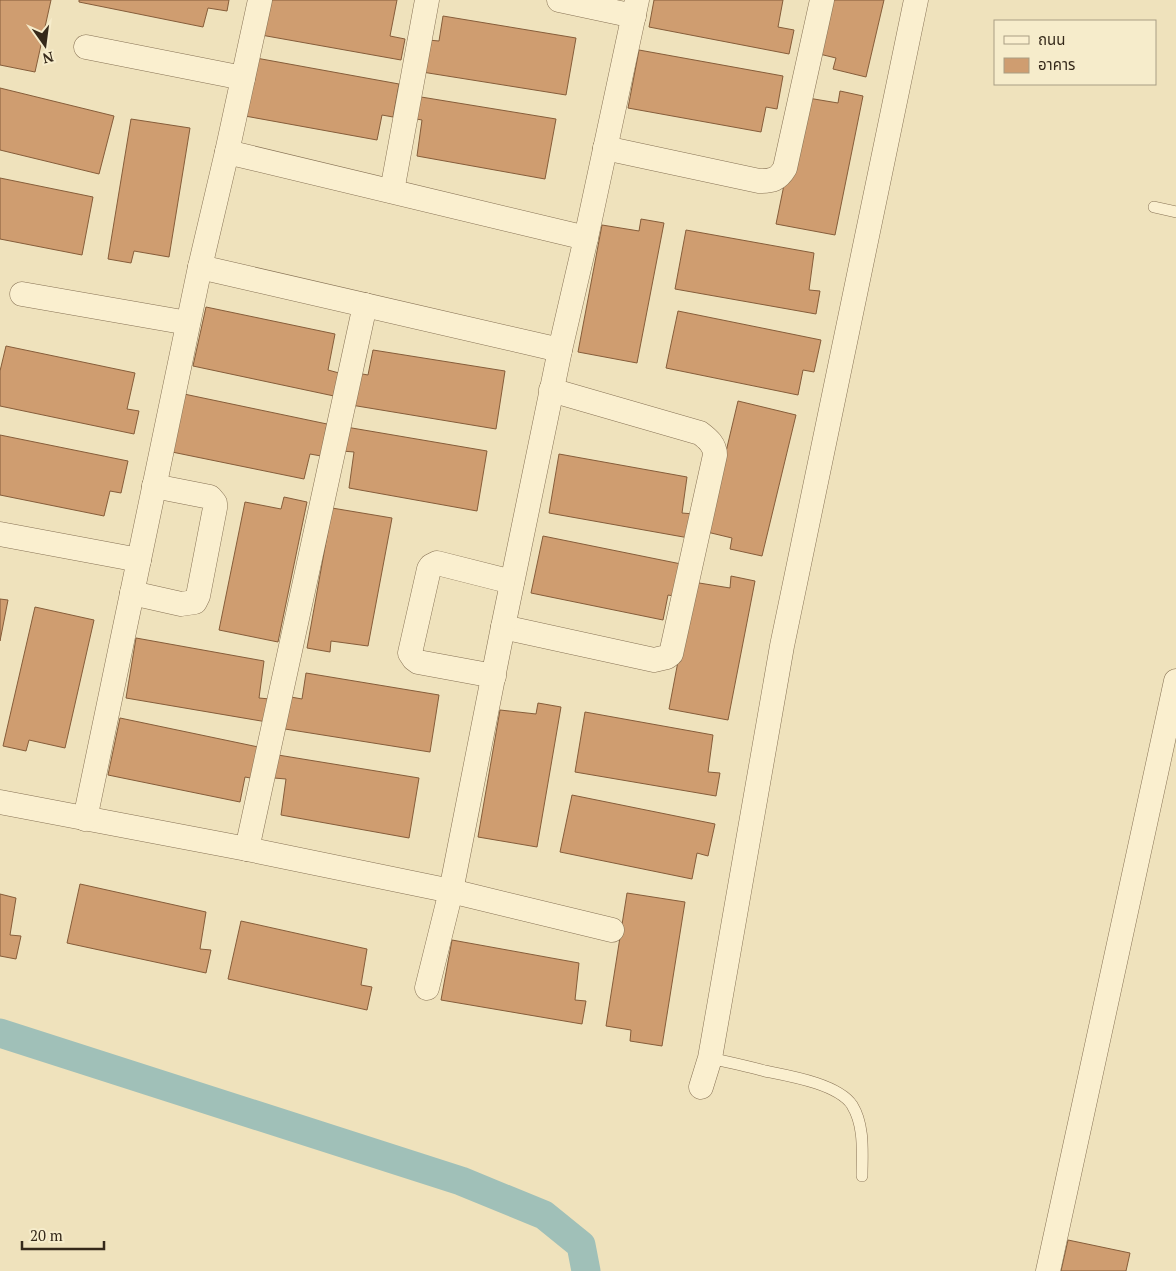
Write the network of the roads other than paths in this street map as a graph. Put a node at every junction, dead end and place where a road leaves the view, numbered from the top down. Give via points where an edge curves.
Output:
1 (260, 0) edge
2 (428, 0) edge
3 (559, 0) edge
4 (822, 0) edge
5 (916, 0) edge
6 (636, 8) edge
7 (86, 46) dead end
8 (243, 78) junction
9 (605, 148) junction
10 (227, 152) junction
11 (392, 191) junction
12 (1154, 207) dead end
13 (1176, 212) edge
14 (586, 238) junction
15 (200, 267) junction
16 (22, 294) dead end
17 (366, 305) junction
18 (188, 323) junction
19 (560, 350) junction
20 (552, 390) junction
21 (154, 486) junction
22 (0, 534) edge
23 (139, 560) junction
24 (512, 582) junction
25 (132, 593) junction
26 (503, 627) junction
27 (494, 676) junction
28 (1176, 681) edge
29 (0, 802) edge
30 (85, 819) junction
31 (248, 848) junction
32 (452, 892) junction
33 (612, 930) dead end
34 (427, 988) dead end
35 (719, 1060) junction
36 (702, 1088) dead end
37 (862, 1176) dead end
38 (1048, 1271) edge

1 - 8 street
2 - 11 street
3 - 6 street
4 - 9 street via 781,175 759,181
5 - 35 street via 782,646
6 - 9 street
7 - 8 street
8 - 10 street
9 - 14 street
10 - 11 street
10 - 15 street
11 - 14 street
12 - 13 lane
14 - 19 street
15 - 17 street
15 - 18 street
16 - 18 street
17 - 19 street
17 - 31 street
18 - 21 street
19 - 20 street
20 - 24 street
20 - 26 street via 700,433 712,444 715,455 671,654 654,660
21 - 23 street
21 - 25 street via 210,497 215,503 198,596 195,602 181,604
22 - 23 street
23 - 25 street
24 - 26 street
24 - 27 street via 437,563 431,566 410,653 418,662
25 - 30 street
26 - 27 street
27 - 32 street
28 - 38 street
29 - 30 street
30 - 31 street
31 - 32 street
32 - 33 street
32 - 34 street
35 - 36 street
35 - 37 lane via 802,1079 846,1098 861,1127

